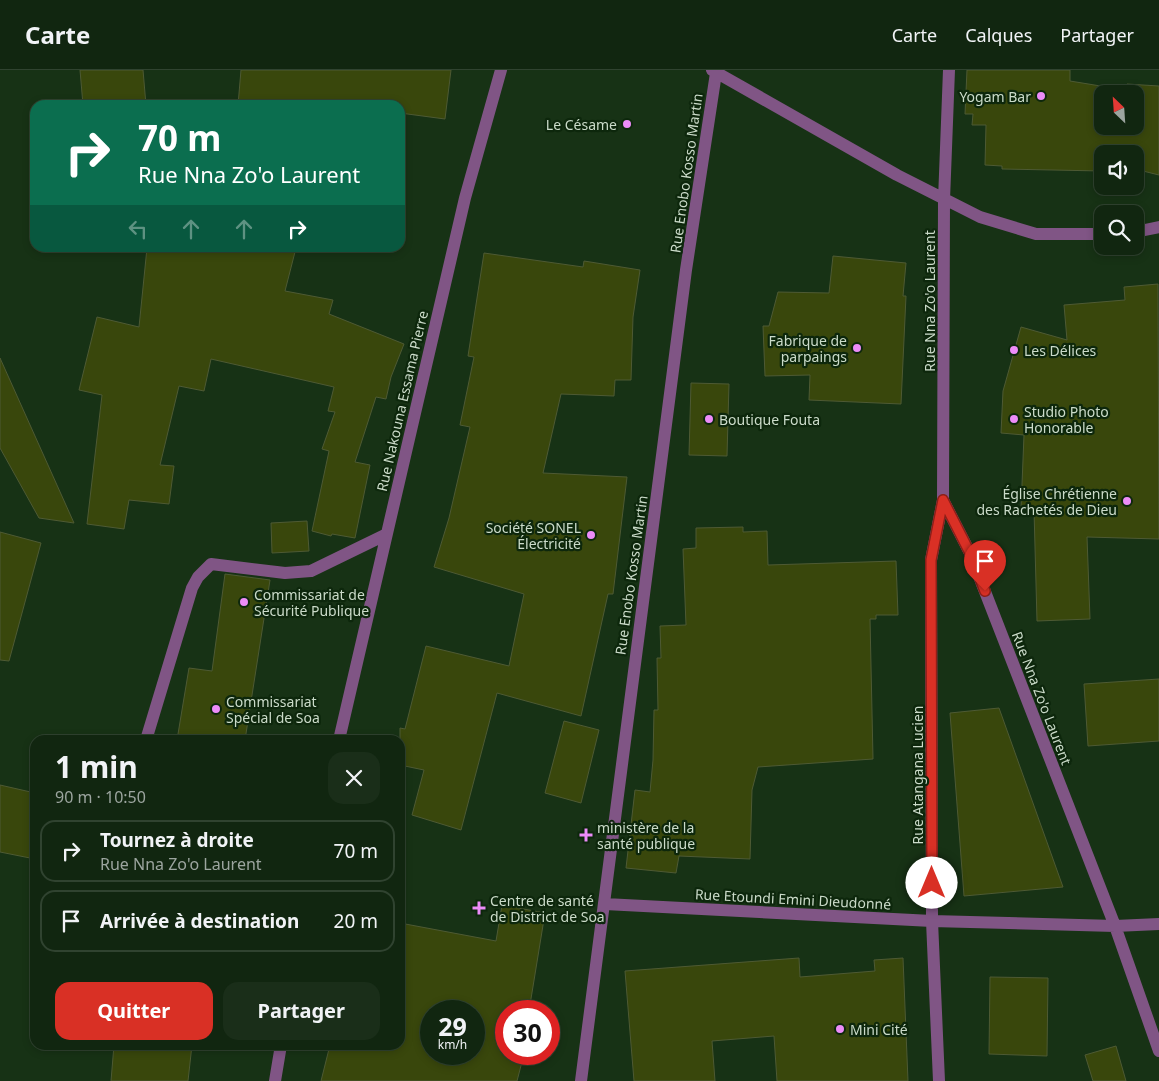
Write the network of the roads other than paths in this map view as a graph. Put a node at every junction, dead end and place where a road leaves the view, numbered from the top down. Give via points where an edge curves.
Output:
1 (501, 70) edge
2 (949, 70) edge
3 (714, 71) edge
4 (944, 200) junction
5 (1159, 227) edge
6 (1144, 230) edge
7 (1094, 234) edge
8 (943, 500) junction
9 (385, 535) junction
10 (148, 735) edge
11 (340, 735) edge
12 (605, 904) junction
13 (932, 921) junction
14 (1159, 924) edge
15 (1115, 926) junction
16 (280, 1050) edge
17 (1159, 1051) edge
18 (275, 1081) edge
19 (581, 1081) edge
20 (939, 1081) edge

1 - 9 street, Rue Nakouna Essama Pierre via 465,198
2 - 4 street, Rue Nna Zo'o Laurent
3 - 4 street
3 - 12 street, Rue Enobo Kosso Martin
4 - 7 street via 980,216 1036,234
4 - 8 street, Rue Nna Zo'o Laurent
5 - 6 street
8 - 13 street, Rue Atangana Lucien via 931,560
8 - 15 street, Rue Nna Zo'o Laurent via 970,553
9 - 10 street via 311,571 286,573 211,564 192,588
9 - 11 street, Rue Nakouna Essama Pierre
12 - 13 street, Rue Etoundi Emini Dieudonné
12 - 19 street, Rue Enobo Kosso Martin
13 - 15 street, Rue Etoundi Emini Dieudonné
13 - 20 street, Rue Atangana Lucien
14 - 15 street, Rue Etoundi Emini Dieudonné
15 - 17 street, Rue Nna Zo'o Laurent
16 - 18 street

